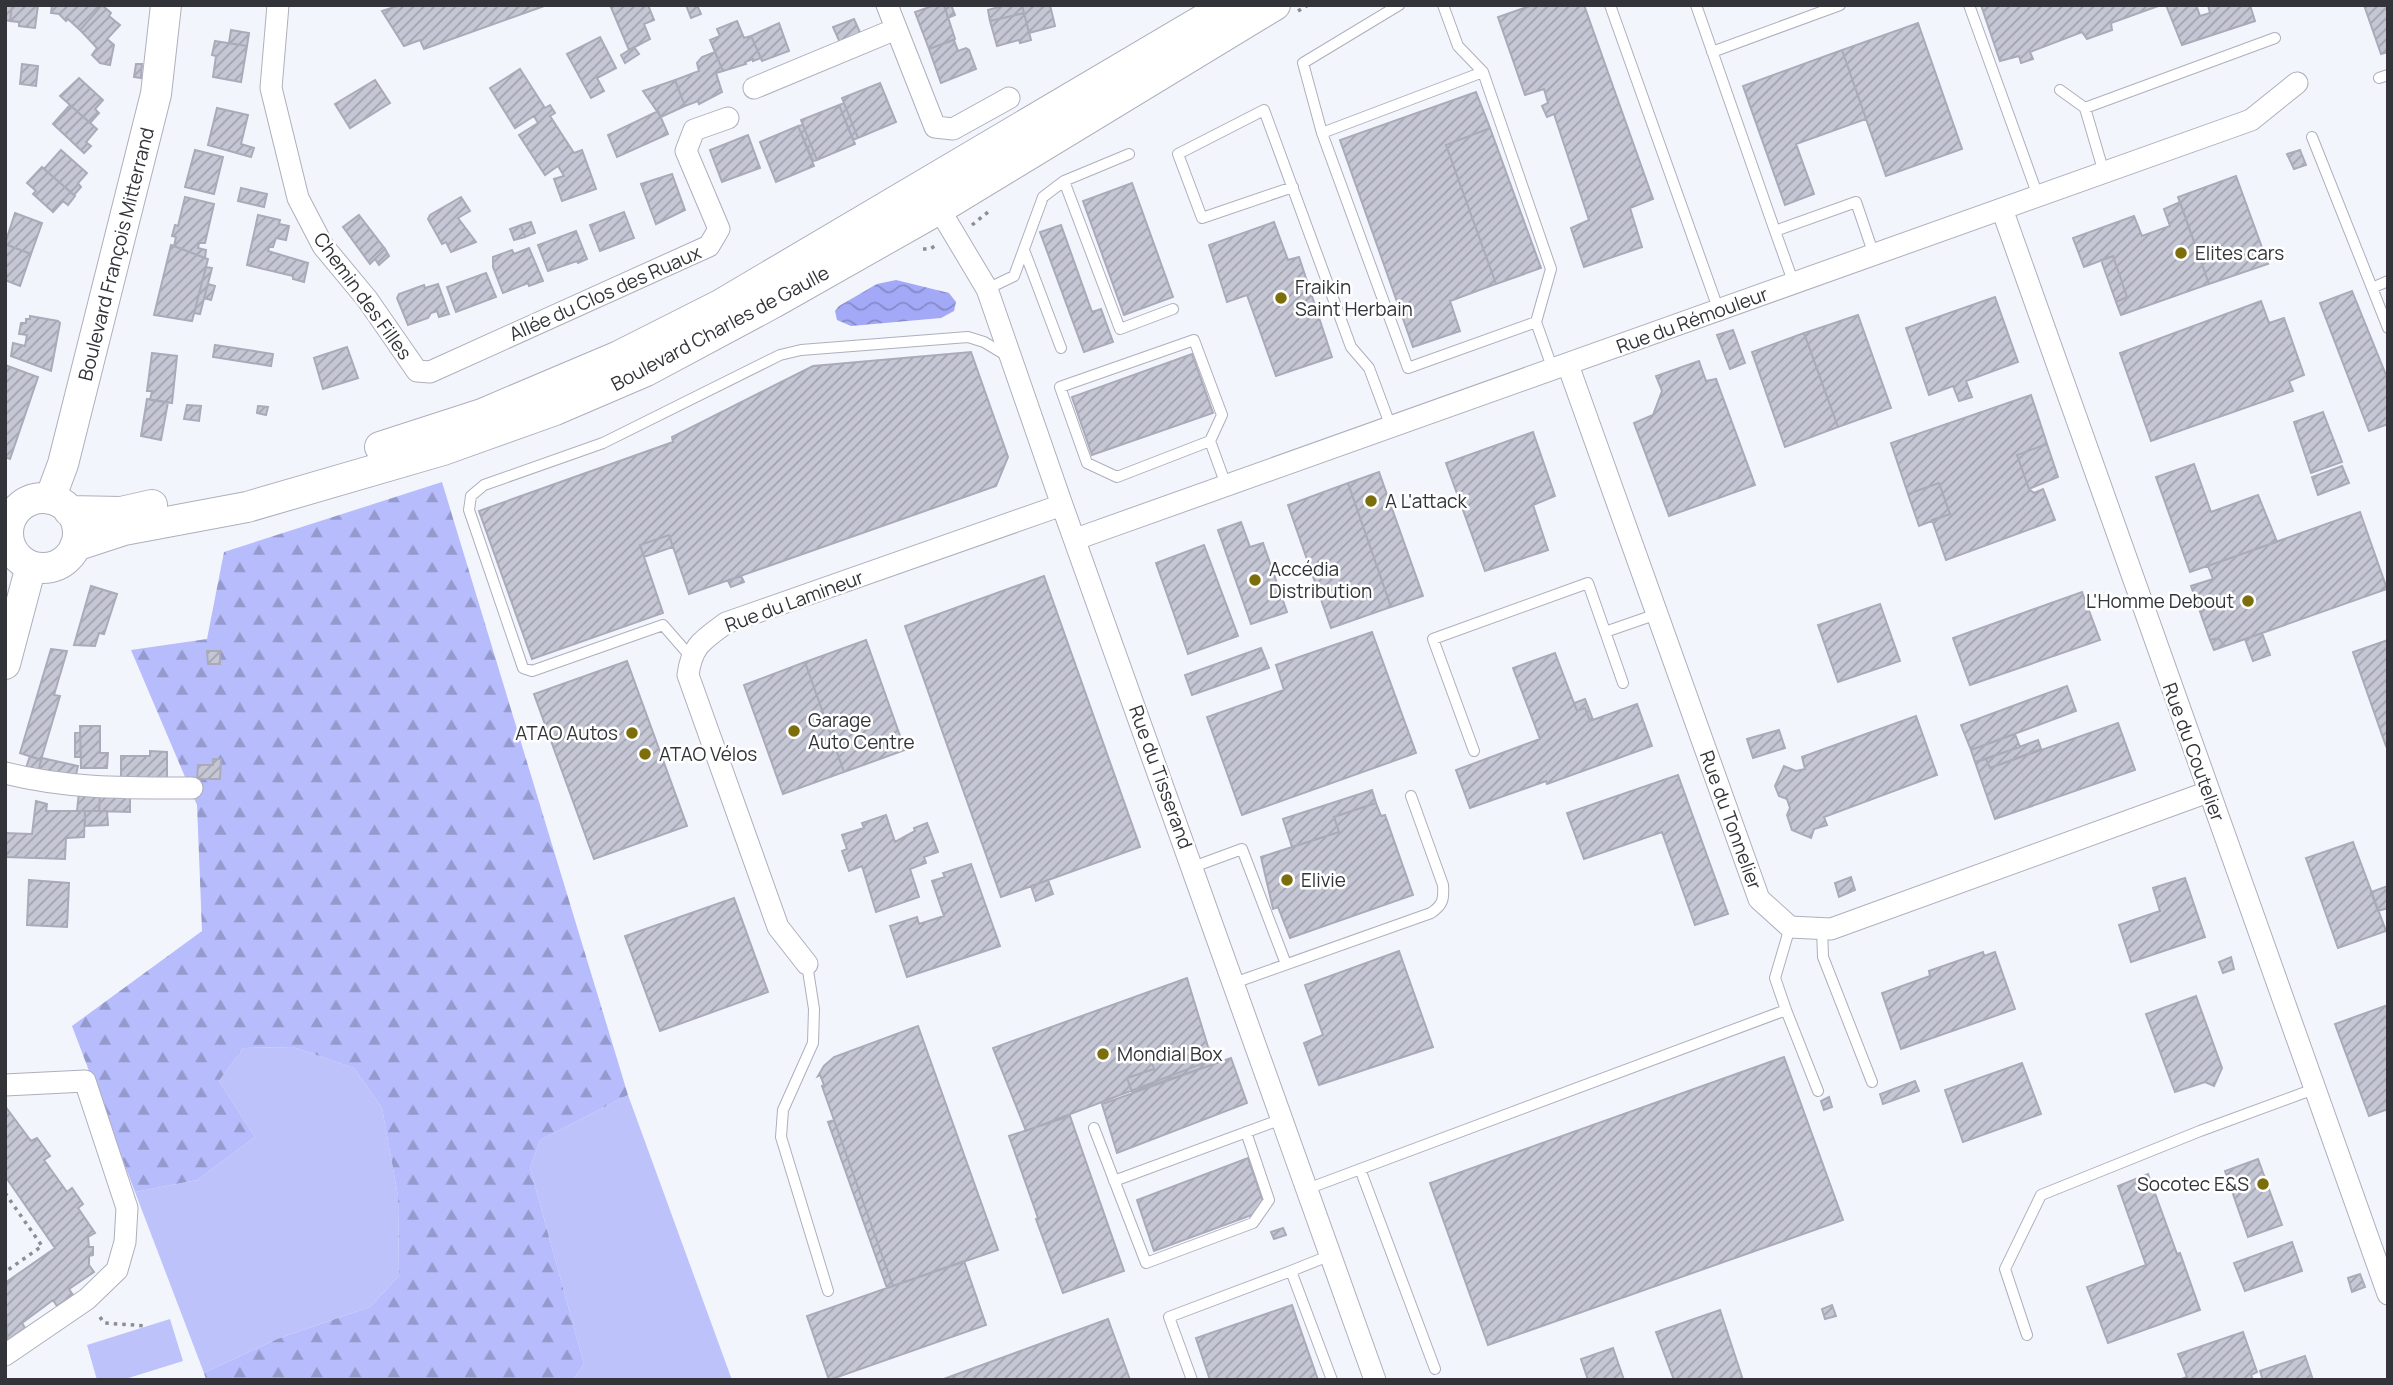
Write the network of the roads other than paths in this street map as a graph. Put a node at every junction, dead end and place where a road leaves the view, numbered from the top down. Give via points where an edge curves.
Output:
1 (166, 5) edge
2 (278, 5) edge
3 (887, 5) edge
4 (1228, 5) edge
5 (1275, 5) edge
6 (1399, 5) edge
7 (1443, 5) edge
8 (1610, 5) edge
9 (1696, 5) edge
10 (1840, 5) edge
11 (1969, 5) edge
12 (896, 29) junction
13 (2275, 38) dead end
14 (1712, 52) junction
15 (1483, 72) junction
16 (2297, 83) dead end
17 (754, 88) dead end
18 (2060, 90) dead end
19 (1009, 97) dead end
20 (2085, 108) junction
21 (728, 118) dead end
22 (1322, 133) junction
23 (2312, 136) dead end
24 (1129, 154) dead end
25 (2104, 173) junction
26 (1065, 181) junction
27 (1293, 187) junction
28 (2038, 196) junction
29 (932, 197) junction
30 (2002, 209) junction
31 (1775, 231) junction
32 (1024, 250) junction
33 (1874, 254) junction
34 (2388, 281) edge
35 (1794, 284) junction
36 (2372, 288) junction
37 (987, 289) junction
38 (1173, 309) dead end
39 (1719, 311) junction
40 (1536, 322) junction
41 (2388, 328) edge
42 (1061, 348) dead end
43 (1012, 358) junction
44 (1561, 367) junction
45 (430, 372) joint
46 (1391, 427) junction
47 (1210, 441) junction
48 (1226, 485) junction
49 (60, 505) junction
50 (1062, 505) junction
51 (1076, 539) junction
52 (75, 546) junction
53 (13, 550) edge
54 (1657, 614) junction
55 (1605, 632) junction
56 (690, 656) junction
57 (5, 664) edge
58 (1623, 683) dead end
59 (1474, 751) dead end
60 (5, 773) edge
61 (192, 788) dead end
62 (2208, 792) junction
63 (1411, 796) dead end
64 (1193, 867) junction
65 (1790, 927) junction
66 (1822, 928) junction
67 (807, 964) joint
68 (1286, 964) junction
69 (1234, 983) junction
70 (1786, 1010) junction
71 (1871, 1082) dead end
72 (5, 1085) edge
73 (2314, 1089) junction
74 (1818, 1091) dead end
75 (1282, 1119) junction
76 (1094, 1128) dead end
77 (1246, 1132) junction
78 (1360, 1169) junction
79 (1114, 1181) junction
80 (1307, 1189) junction
81 (1331, 1255) junction
82 (1291, 1271) junction
83 (828, 1291) dead end
84 (2388, 1294) edge
85 (2027, 1335) dead end
86 (5, 1355) edge
87 (1435, 1369) dead end
88 (1192, 1380) edge
89 (1332, 1380) edge
90 (1375, 1380) edge

1 - 49 street, Boulevard François Mitterrand via 156,94 63,464
2 - 45 street, Chemin des Filles via 271,88 298,198 323,246 367,299 408,360 417,371
3 - 12 street
4 - 29 street, Boulevard Charles de Gaulle
5 - 29 street, Boulevard Charles de Gaulle
6 - 22 lane via 1303,63
7 - 15 lane via 1458,46
8 - 39 lane
9 - 14 lane
10 - 14 lane
11 - 28 lane
12 - 17 street
12 - 19 street via 935,127 953,129
13 - 20 lane
14 - 31 lane
15 - 22 lane
15 - 40 lane via 1551,269
16 - 25 street, Rue du Rémouleur via 2251,120
18 - 20 lane
20 - 25 lane
21 - 45 street, Allée du Clos des Ruaux via 694,130 686,151 719,229 709,246
22 - 40 lane via 1408,368
23 - 36 lane
24 - 26 lane
25 - 28 street, Rue du Rémouleur
26 - 32 lane via 1043,197
26 - 38 lane via 1119,329
27 - 27 lane via 1264,110 1178,154 1202,218
27 - 46 lane via 1351,346 1369,368
28 - 30 street, Rue du Rémouleur
29 - 37 street, Rue du Tisserand
29 - 49 street, Boulevard Charles de Gaulle via 619,356 482,414 266,481 121,512
29 - 52 street, Boulevard Charles de Gaulle via 773,303 646,371 555,410 443,450 260,503 124,530
30 - 33 street, Rue du Rémouleur
30 - 62 street, Rue du Coutelier
31 - 33 lane via 1856,202
31 - 35 lane
32 - 37 lane via 1014,276
32 - 42 lane
33 - 35 street, Rue du Rémouleur
34 - 36 lane
35 - 39 street, Rue du Rémouleur
36 - 41 lane
37 - 43 street, Rue du Tisserand
39 - 44 street, Rue du Rémouleur
40 - 44 lane
43 - 50 street, Rue du Tisserand
43 - 56 lane via 968,337 780,355 603,443 484,485 471,496 469,510 523,668 532,671 663,625
44 - 46 street, Rue du Rémouleur
44 - 54 street, Rue du Tonnelier
46 - 48 street, Rue du Rémouleur
47 - 47 lane via 1117,477 1087,463 1060,387 1194,340 1222,415
47 - 48 lane
48 - 51 street, Rue du Rémouleur
49 - 52 street via 77,528
49 - 53 street via 30,501 21,507 14,514
50 - 51 street, Rue du Tisserand
50 - 56 street, Rue du Lamineur via 726,623 698,643
51 - 64 street, Rue du Tisserand
52 - 53 street via 52,567
53 - 57 street
54 - 55 lane
54 - 65 street, Rue du Tonnelier via 1759,899
55 - 58 lane
55 - 59 lane via 1588,583 1433,639
56 - 67 street via 688,675 778,927
60 - 61 street via 92,788
62 - 66 street via 1831,929
62 - 73 street, Rue du Coutelier
63 - 68 lane via 1443,885 1440,907
64 - 68 lane via 1242,849
64 - 69 street, Rue du Tisserand
65 - 66 street
65 - 70 lane via 1775,978
66 - 71 lane via 1823,957
67 - 83 lane via 813,1043 783,1110 781,1137
68 - 69 lane
69 - 75 street, Rue du Tisserand
70 - 74 lane
70 - 78 lane
72 - 86 street via 85,1081 127,1208 117,1270 87,1298
73 - 84 street, Rue du Coutelier
73 - 85 lane via 2041,1195 2005,1269
75 - 77 lane
75 - 80 street, Rue du Tisserand
76 - 79 lane
77 - 79 lane
77 - 79 lane via 1269,1200 1253,1223 1146,1264
78 - 80 lane
78 - 87 lane
80 - 81 street, Rue du Tisserand
81 - 82 lane
81 - 90 street, Rue du Tisserand
82 - 88 lane via 1169,1317
82 - 89 lane

